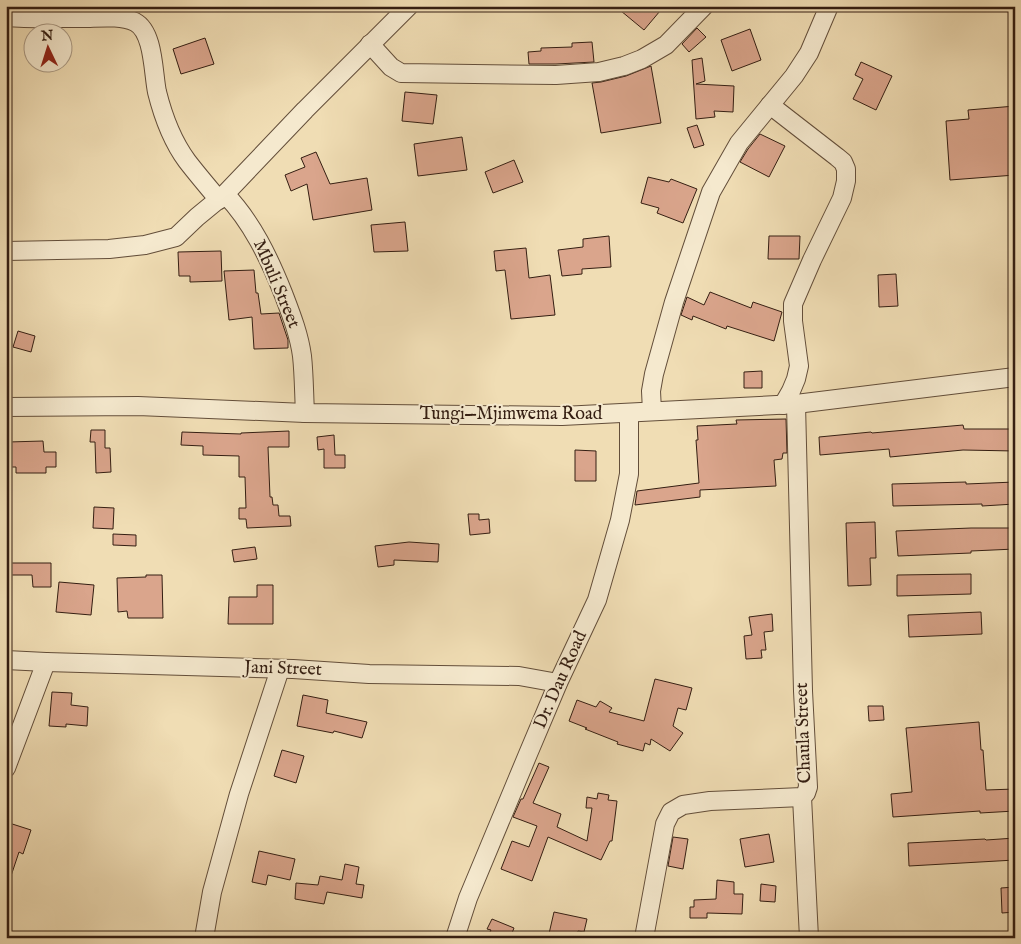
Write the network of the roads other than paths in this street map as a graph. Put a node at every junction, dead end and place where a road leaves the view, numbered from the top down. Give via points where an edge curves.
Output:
1 (409, 6) edge
2 (704, 6) edge
3 (829, 6) edge
4 (6, 17) edge
5 (370, 44) junction
6 (770, 105) junction
7 (222, 197) junction
8 (6, 251) edge
9 (1015, 377) edge
10 (789, 404) junction
11 (6, 407) edge
12 (652, 411) junction
13 (305, 413) junction
14 (629, 413) junction
15 (6, 660) edge
16 (46, 662) junction
17 (280, 669) junction
18 (558, 683) junction
19 (6, 768) edge
20 (802, 797) junction
21 (204, 938) edge
22 (455, 938) edge
23 (644, 938) edge
24 (809, 938) edge

1 - 5 street
2 - 5 street via 666,45 633,63 599,72 556,75 401,73 391,68
3 - 6 street via 809,53
4 - 7 street, Mbuli Street via 111,18 136,23 146,33 150,45 158,92 173,136 186,160
5 - 7 street
6 - 10 street via 843,162 846,169 842,198 793,304 799,366
6 - 12 street via 739,143 711,192 654,374
7 - 8 street via 176,237 145,245
7 - 13 street, Mbuli Street via 237,207 257,237 294,321 302,356
9 - 10 street, Tungi—Mjimwema Road
10 - 12 street, Tungi—Mjimwema Road
10 - 20 street, Chaula Street via 808,787
11 - 13 street, Tungi—Mjimwema Road via 138,406
12 - 14 street, Tungi—Mjimwema Road
13 - 14 street, Tungi—Mjimwema Road via 562,416
14 - 18 street, Dr. Dau Road via 629,474 620,520 598,600
15 - 16 street, Jani Street
16 - 17 street, Jani Street
16 - 19 street
17 - 18 street, Jani Street via 519,676
17 - 21 street via 239,794 212,892
18 - 22 street, Dr. Dau Road via 468,898
20 - 23 street, Chaula Street via 710,801 683,805 671,812
20 - 24 street

